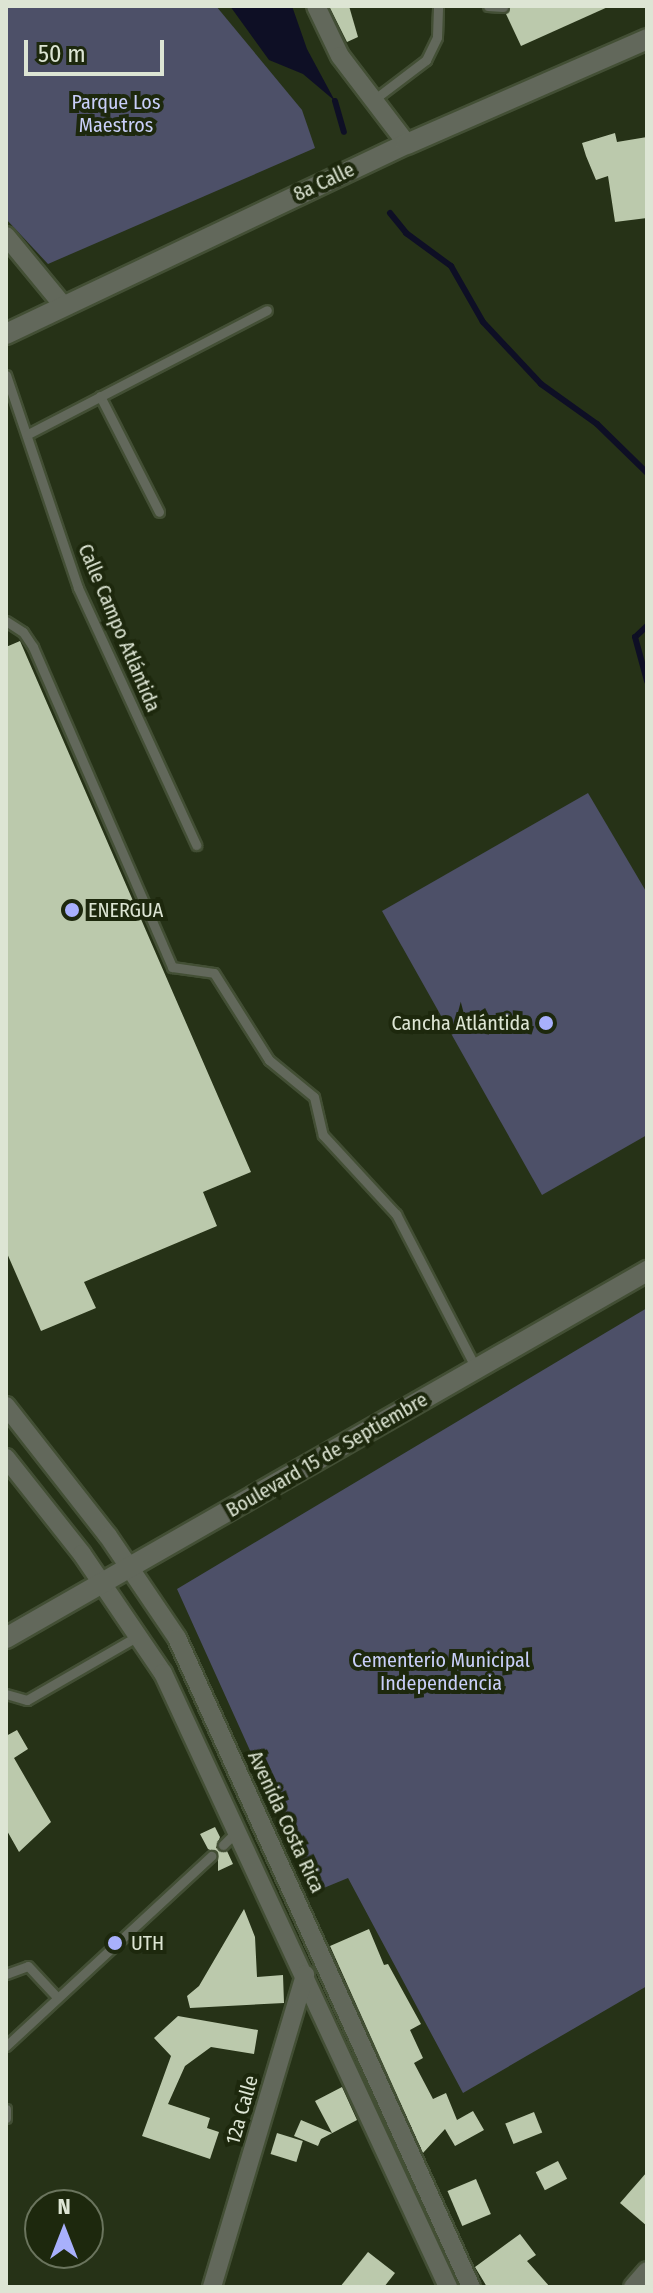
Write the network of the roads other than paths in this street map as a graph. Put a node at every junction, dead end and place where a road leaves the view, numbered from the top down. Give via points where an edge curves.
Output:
1 (316, 6) edge
2 (438, 6) edge
3 (488, 6) edge
4 (503, 7) edge
5 (647, 39) edge
6 (376, 98) junction
7 (407, 144) junction
8 (6, 236) edge
9 (62, 304) junction
10 (267, 310) dead end
11 (6, 334) edge
12 (6, 375) edge
13 (100, 396) junction
14 (28, 434) junction
15 (159, 512) dead end
16 (6, 621) edge
17 (196, 845) dead end
18 (647, 1271) edge
19 (477, 1370) junction
20 (6, 1406) edge
21 (6, 1458) edge
22 (129, 1567) junction
23 (102, 1583) junction
24 (138, 1636) junction
25 (6, 1638) edge
26 (6, 1694) edge
27 (238, 1829) junction
28 (223, 1845) dead end
29 (211, 1856) dead end
30 (319, 1947) junction
31 (6, 1974) edge
32 (304, 1977) junction
33 (56, 1996) junction
34 (6, 2046) edge
35 (6, 2109) edge
36 (6, 2118) edge
37 (647, 2271) edge
38 (212, 2287) edge
39 (448, 2287) edge
40 (471, 2287) edge
41 (633, 2287) edge

1 - 6 street via 340,56
2 - 6 lane via 437,37 426,60
3 - 4 lane
5 - 7 street, 8a Calle
6 - 7 street
7 - 9 street, 8a Calle
8 - 9 street
9 - 11 street, 8a Calle
10 - 13 lane
12 - 14 lane, Calle Campo Atlántida
13 - 14 lane
13 - 15 lane
14 - 17 lane, Calle Campo Atlántida via 78,588
16 - 19 lane via 33,647 172,967 214,973 269,1060 314,1097 328,1142 396,1214
18 - 19 street, Boulevard 15 de Septiembre
19 - 22 street, Boulevard 15 de Septiembre
20 - 22 street, Avenida Costa Rica
21 - 23 street
22 - 23 street, Boulevard 15 de Septiembre
22 - 30 street, Avenida Costa Rica via 177,1638
23 - 24 street
23 - 25 street, Boulevard 15 de Septiembre
24 - 26 lane via 27,1700
24 - 27 street via 163,1673
27 - 28 lane
27 - 32 street
29 - 33 lane
30 - 32 street, 12a Calle
30 - 40 street, Avenida Costa Rica
31 - 33 lane via 28,1966
32 - 38 street, 12a Calle
32 - 39 street
33 - 34 lane
35 - 36 lane
37 - 41 street

